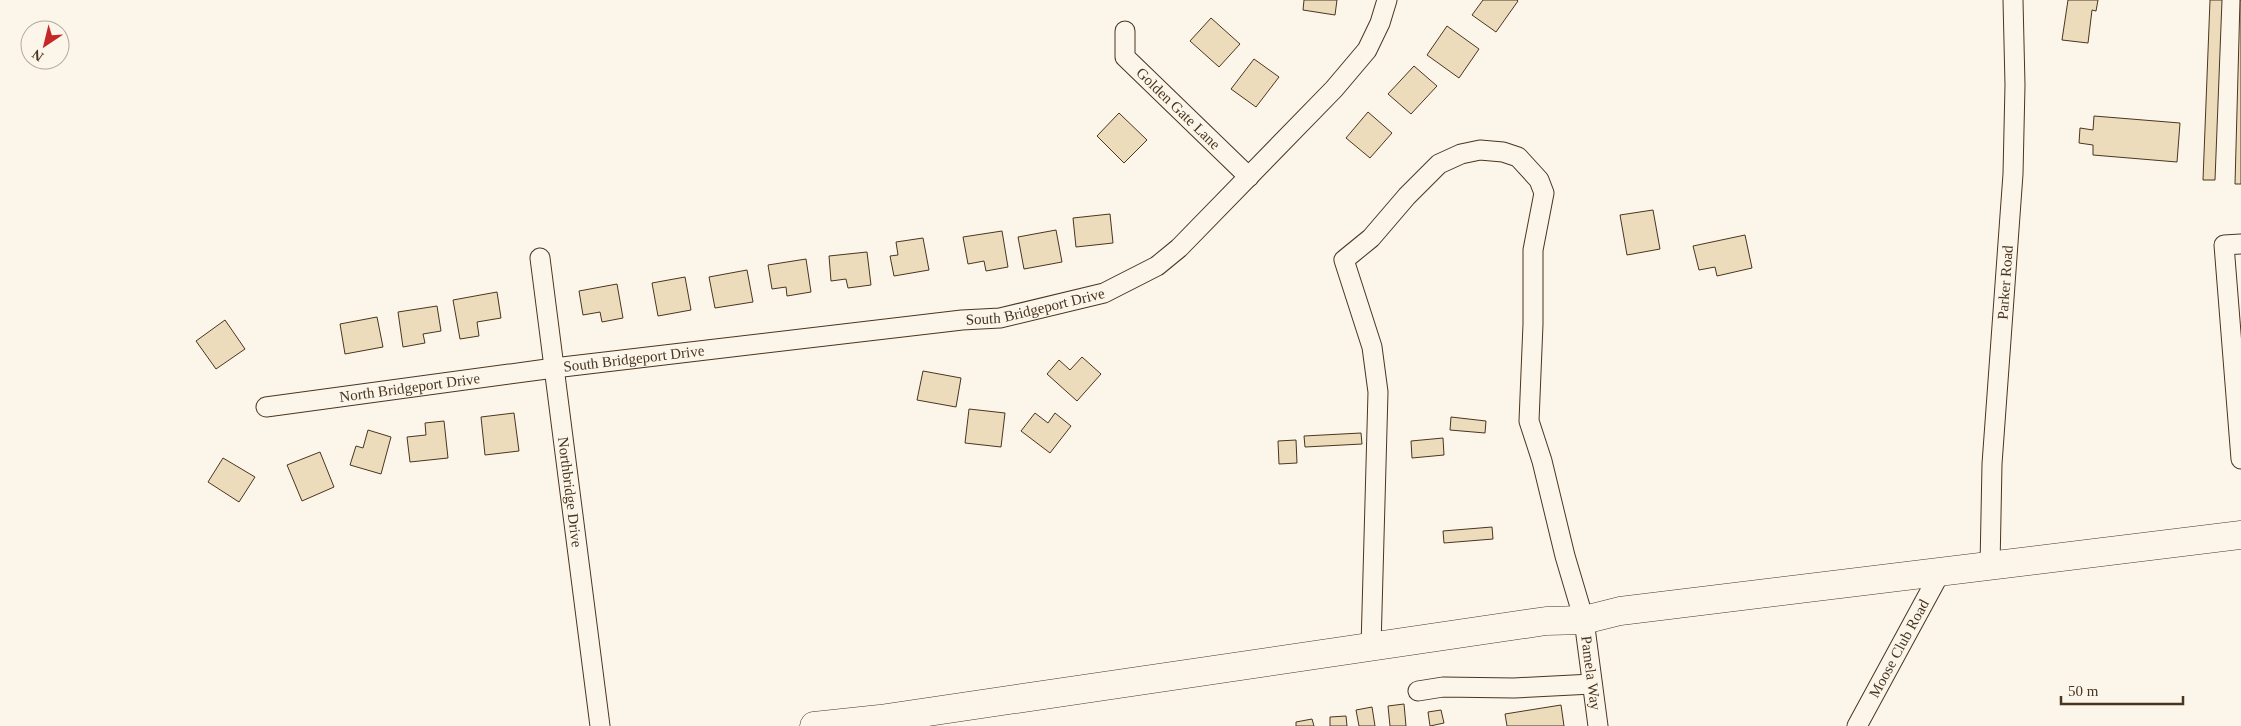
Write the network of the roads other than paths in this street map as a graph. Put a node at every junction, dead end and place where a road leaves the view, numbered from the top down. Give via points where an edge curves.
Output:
1 (1387, 0) edge
2 (2013, 0) edge
3 (1125, 31) dead end
4 (1249, 177) junction
5 (2232, 245) edge
6 (540, 258) dead end
7 (2234, 295) edge
8 (554, 368) junction
9 (266, 407) dead end
10 (2241, 447) edge
11 (2241, 535) edge
12 (1990, 566) junction
13 (1940, 573) junction
14 (1584, 620) junction
15 (1371, 647) junction
16 (1592, 684) junction
17 (1418, 691) dead end
18 (881, 723) edge
19 (600, 726) edge
20 (814, 726) edge
21 (1598, 726) edge
22 (1857, 726) edge

1 - 4 street, South Bridgeport Drive via 1367,50
2 - 12 street, Parker Road via 2016,86 2013,174 1992,464
3 - 4 street, Golden Gate Lane via 1125,58
4 - 8 street, South Bridgeport Drive via 1157,266 1104,294 1000,318
5 - 7 street
6 - 8 street, Northbridge Drive
7 - 10 street
8 - 9 street, North Bridgeport Drive
8 - 19 street, Northbridge Drive
11 - 12 highway
12 - 13 highway
13 - 14 highway via 1620,611
13 - 22 street, Moose Club Road
14 - 15 highway via 1546,621
14 - 15 street, Pamela Way via 1529,421 1533,250 1544,193 1539,180 1518,156 1480,150 1460,154 1439,164 1406,196 1371,238 1344,260 1372,347 1378,392
14 - 16 street, Pamela Way
15 - 18 highway
16 - 17 street via 1443,687
16 - 21 street, Pamela Way
18 - 20 highway

